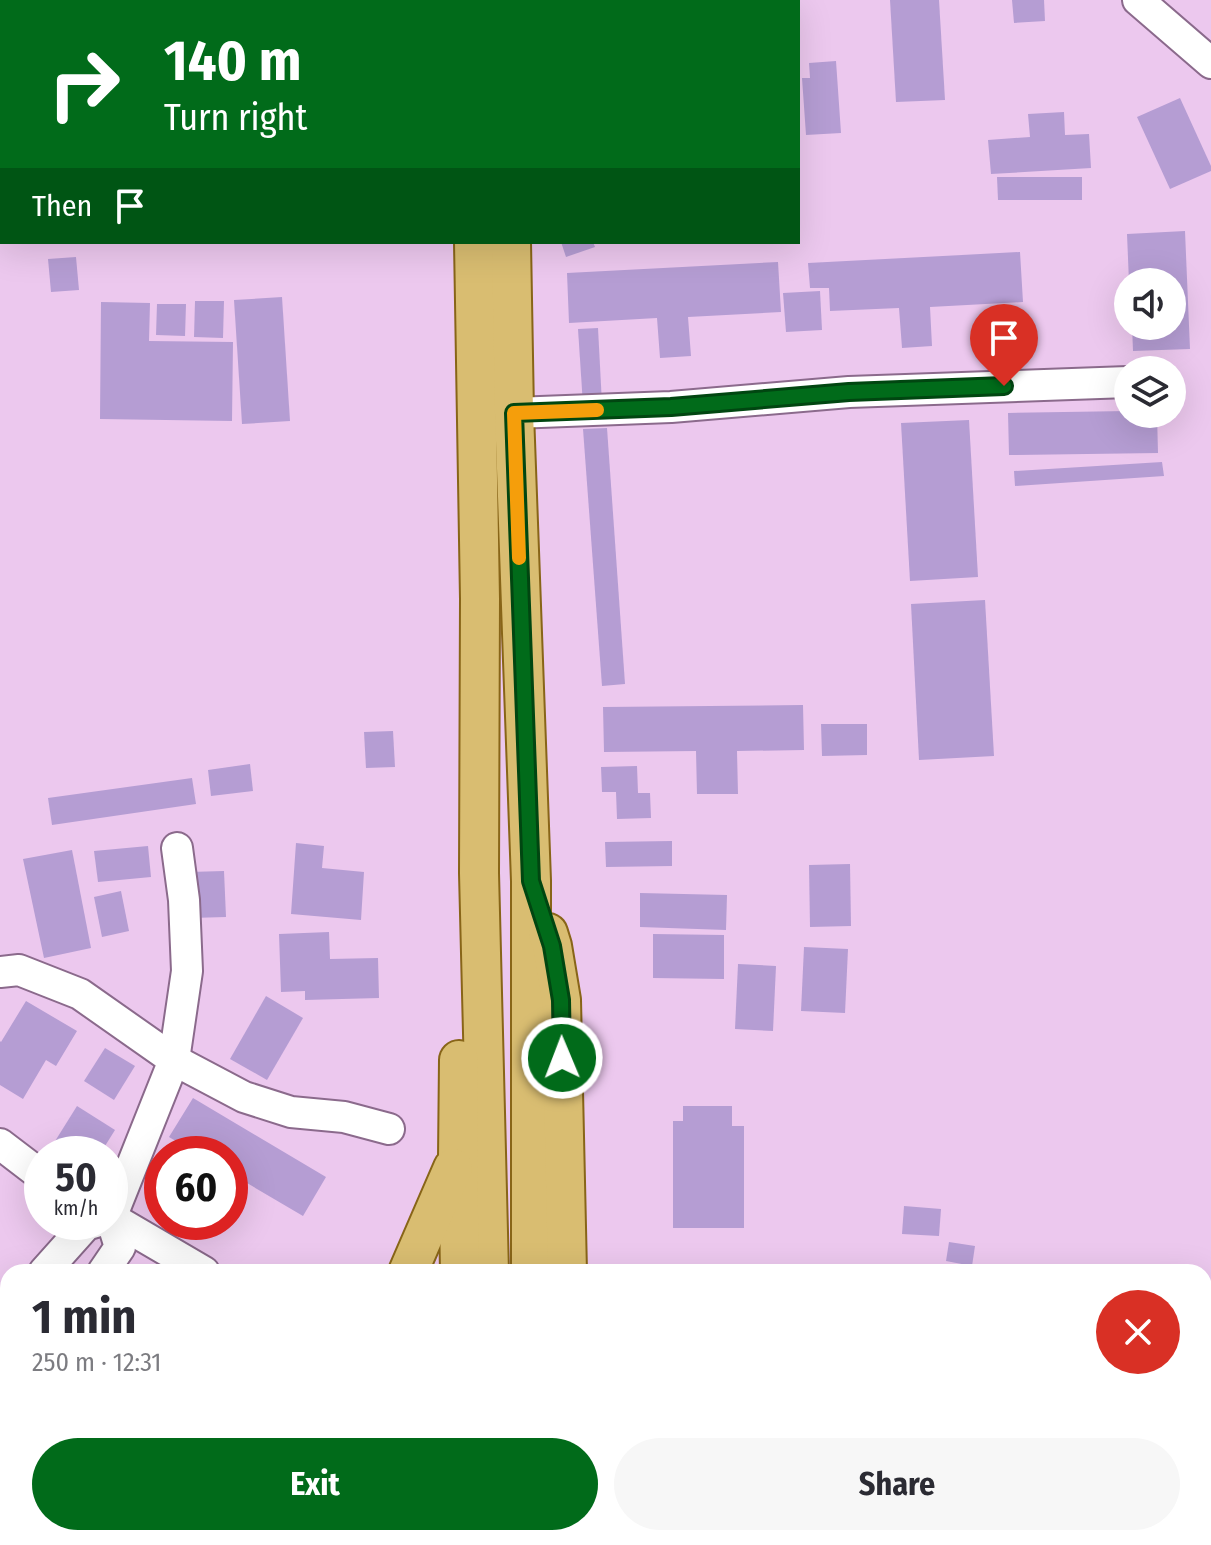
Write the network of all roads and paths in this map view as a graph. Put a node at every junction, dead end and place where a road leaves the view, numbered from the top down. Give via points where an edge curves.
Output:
1 (1138, 0) edge
2 (1211, 63) edge
3 (474, 244) edge
4 (511, 244) edge
5 (1114, 383) edge
6 (514, 413) junction
7 (177, 848) dead end
8 (479, 873) junction
9 (531, 881) junction
10 (0, 972) edge
11 (174, 1060) junction
12 (389, 1129) dead end
13 (0, 1144) edge
14 (458, 1158) junction
15 (24, 1162) edge
16 (128, 1169) edge
17 (128, 1230) edge
18 (73, 1240) edge
19 (117, 1240) edge
20 (51, 1264) edge
21 (108, 1264) edge
22 (189, 1264) edge
23 (412, 1264) edge
24 (460, 1264) edge
25 (489, 1264) edge
26 (531, 1264) edge
27 (567, 1264) edge

1 - 2 street
3 - 8 main road
4 - 6 main road
5 - 6 street
6 - 9 main road
7 - 11 street via 187,971
8 - 14 main road via 460,921
8 - 25 main road
9 - 26 main road
9 - 27 main road via 552,946 561,1000
10 - 11 street via 19,970 80,994
11 - 12 street via 244,1097 291,1112 344,1117
11 - 16 street
13 - 15 street
14 - 23 main road
14 - 24 main road
17 - 22 street
18 - 20 street
19 - 21 street via 120,1247

